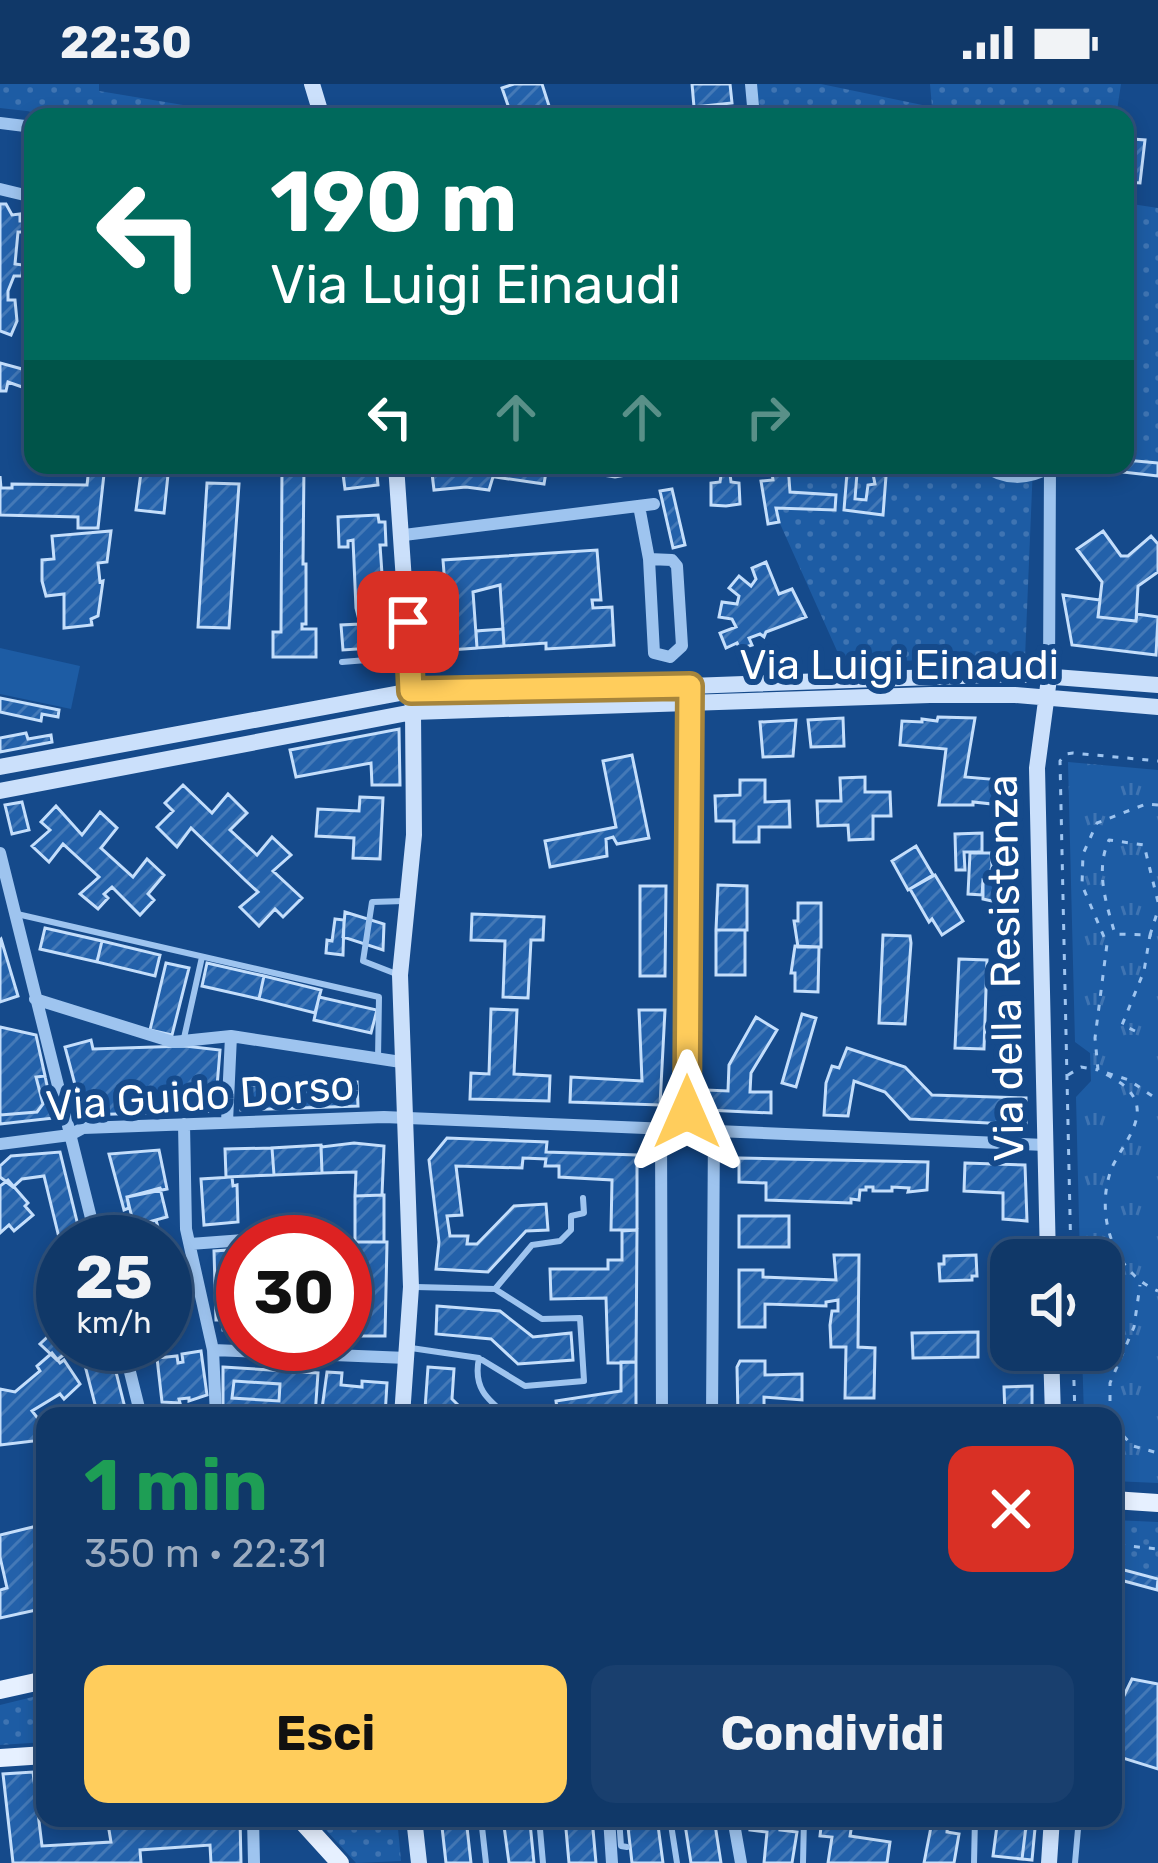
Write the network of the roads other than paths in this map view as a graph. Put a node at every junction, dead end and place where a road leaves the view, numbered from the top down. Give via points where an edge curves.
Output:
1 (397, 474) edge
2 (999, 474) edge
3 (1031, 474) edge
4 (1050, 474) edge
5 (654, 504) dead end
6 (639, 506) junction
7 (404, 535) junction
8 (649, 559) junction
9 (410, 656) junction
10 (342, 662) dead end
11 (1049, 675) junction
12 (1158, 686) edge
13 (411, 691) junction
14 (690, 694) junction
15 (1046, 697) junction
16 (1158, 707) edge
17 (413, 712) junction
18 (0, 766) edge
19 (0, 791) edge
20 (0, 853) edge
21 (408, 902) junction
22 (17, 914) junction
23 (202, 957) junction
24 (400, 975) junction
25 (35, 999) junction
26 (232, 1036) junction
27 (183, 1041) junction
28 (378, 1059) junction
29 (401, 1062) junction
30 (405, 1120) junction
31 (226, 1122) junction
32 (184, 1124) junction
33 (661, 1130) junction
34 (687, 1131) junction
35 (714, 1131) junction
36 (70, 1136) junction
37 (0, 1144) edge
38 (1045, 1145) junction
39 (583, 1198) dead end
40 (90, 1215) edge
41 (189, 1215) edge
42 (1047, 1239) edge
43 (192, 1253) edge
44 (411, 1287) junction
45 (495, 1289) junction
46 (213, 1350) junction
47 (216, 1350) edge
48 (407, 1353) junction
49 (372, 1354) edge
50 (479, 1358) junction
51 (129, 1371) edge
52 (1052, 1371) edge
53 (138, 1407) edge
54 (216, 1407) edge
55 (405, 1407) edge
56 (498, 1407) edge
57 (662, 1407) edge
58 (712, 1407) edge
59 (1053, 1407) edge
60 (1122, 1500) edge
61 (1158, 1502) edge
62 (36, 1681) edge
63 (0, 1690) edge
64 (36, 1756) edge
65 (0, 1758) edge
66 (253, 1827) edge
67 (307, 1827) edge
68 (414, 1827) edge
69 (483, 1827) edge
70 (540, 1827) edge
71 (610, 1827) edge
72 (620, 1827) edge
73 (671, 1827) edge
74 (735, 1827) edge
75 (805, 1827) edge
76 (975, 1827) edge
77 (1051, 1827) edge
78 (1078, 1827) edge
79 (627, 1847) dead end
80 (416, 1859) edge
81 (254, 1863) edge
82 (340, 1863) edge
83 (487, 1863) edge
84 (543, 1863) edge
85 (612, 1863) edge
86 (677, 1863) edge
87 (741, 1863) edge
88 (803, 1863) edge
89 (974, 1863) edge
90 (1049, 1863) edge
91 (1075, 1863) edge

1 - 7 main road
2 - 3 street
4 - 11 street
5 - 6 street
6 - 7 street
6 - 8 street
7 - 9 main road
8 - 8 street via 654,653 670,658 682,646 677,566
9 - 10 lane
9 - 13 main road
11 - 12 main road, Via Luigi Einaudi
11 - 14 main road, Via Luigi Einaudi
11 - 15 main road, Via della Resistenza
13 - 14 main road, Via Luigi Einaudi
13 - 17 main road
13 - 18 main road, Via Luigi Einaudi
14 - 15 main road, Via Luigi Einaudi
14 - 17 main road, Via Luigi Einaudi
14 - 34 street
15 - 16 main road, Via Luigi Einaudi
15 - 38 main road, Via della Resistenza via 1037,768
17 - 19 main road, Via Luigi Einaudi
17 - 21 main road
20 - 22 street
21 - 24 main road
21 - 24 lane via 372,902 363,961
22 - 23 lane
22 - 25 street
23 - 27 lane
23 - 28 lane via 379,997
24 - 29 main road
25 - 27 street via 145,1037
25 - 36 street
26 - 27 street
26 - 28 street
26 - 31 street
28 - 29 street
29 - 30 main road
30 - 31 street, Via Guido Dorso
30 - 33 street, Via Guido Dorso
30 - 44 main road
31 - 32 street, Via Guido Dorso
32 - 36 street, Via Guido Dorso via 83,1128
32 - 41 street
33 - 34 street, Via Guido Dorso
33 - 57 street
34 - 35 street, Via Guido Dorso
35 - 38 street, Via Guido Dorso
35 - 58 street
36 - 37 street, Via Guido Dorso
36 - 40 street
38 - 42 main road, Via della Resistenza
39 - 45 lane via 584,1213 571,1216 571,1231 532,1245
43 - 46 street
44 - 45 lane
44 - 48 main road
45 - 50 lane via 542,1319 580,1318 584,1381 525,1386
46 - 47 street
46 - 54 street
48 - 49 street
48 - 50 lane
48 - 55 main road
50 - 56 lane via 478,1389
51 - 53 street
52 - 59 main road
60 - 61 main road
62 - 63 main road
64 - 65 main road
66 - 81 street
67 - 82 main road
68 - 80 main road
69 - 83 lane
70 - 84 lane
71 - 85 street
72 - 79 lane
73 - 86 lane
74 - 87 street
75 - 88 lane
76 - 89 lane
77 - 90 main road
78 - 91 lane

